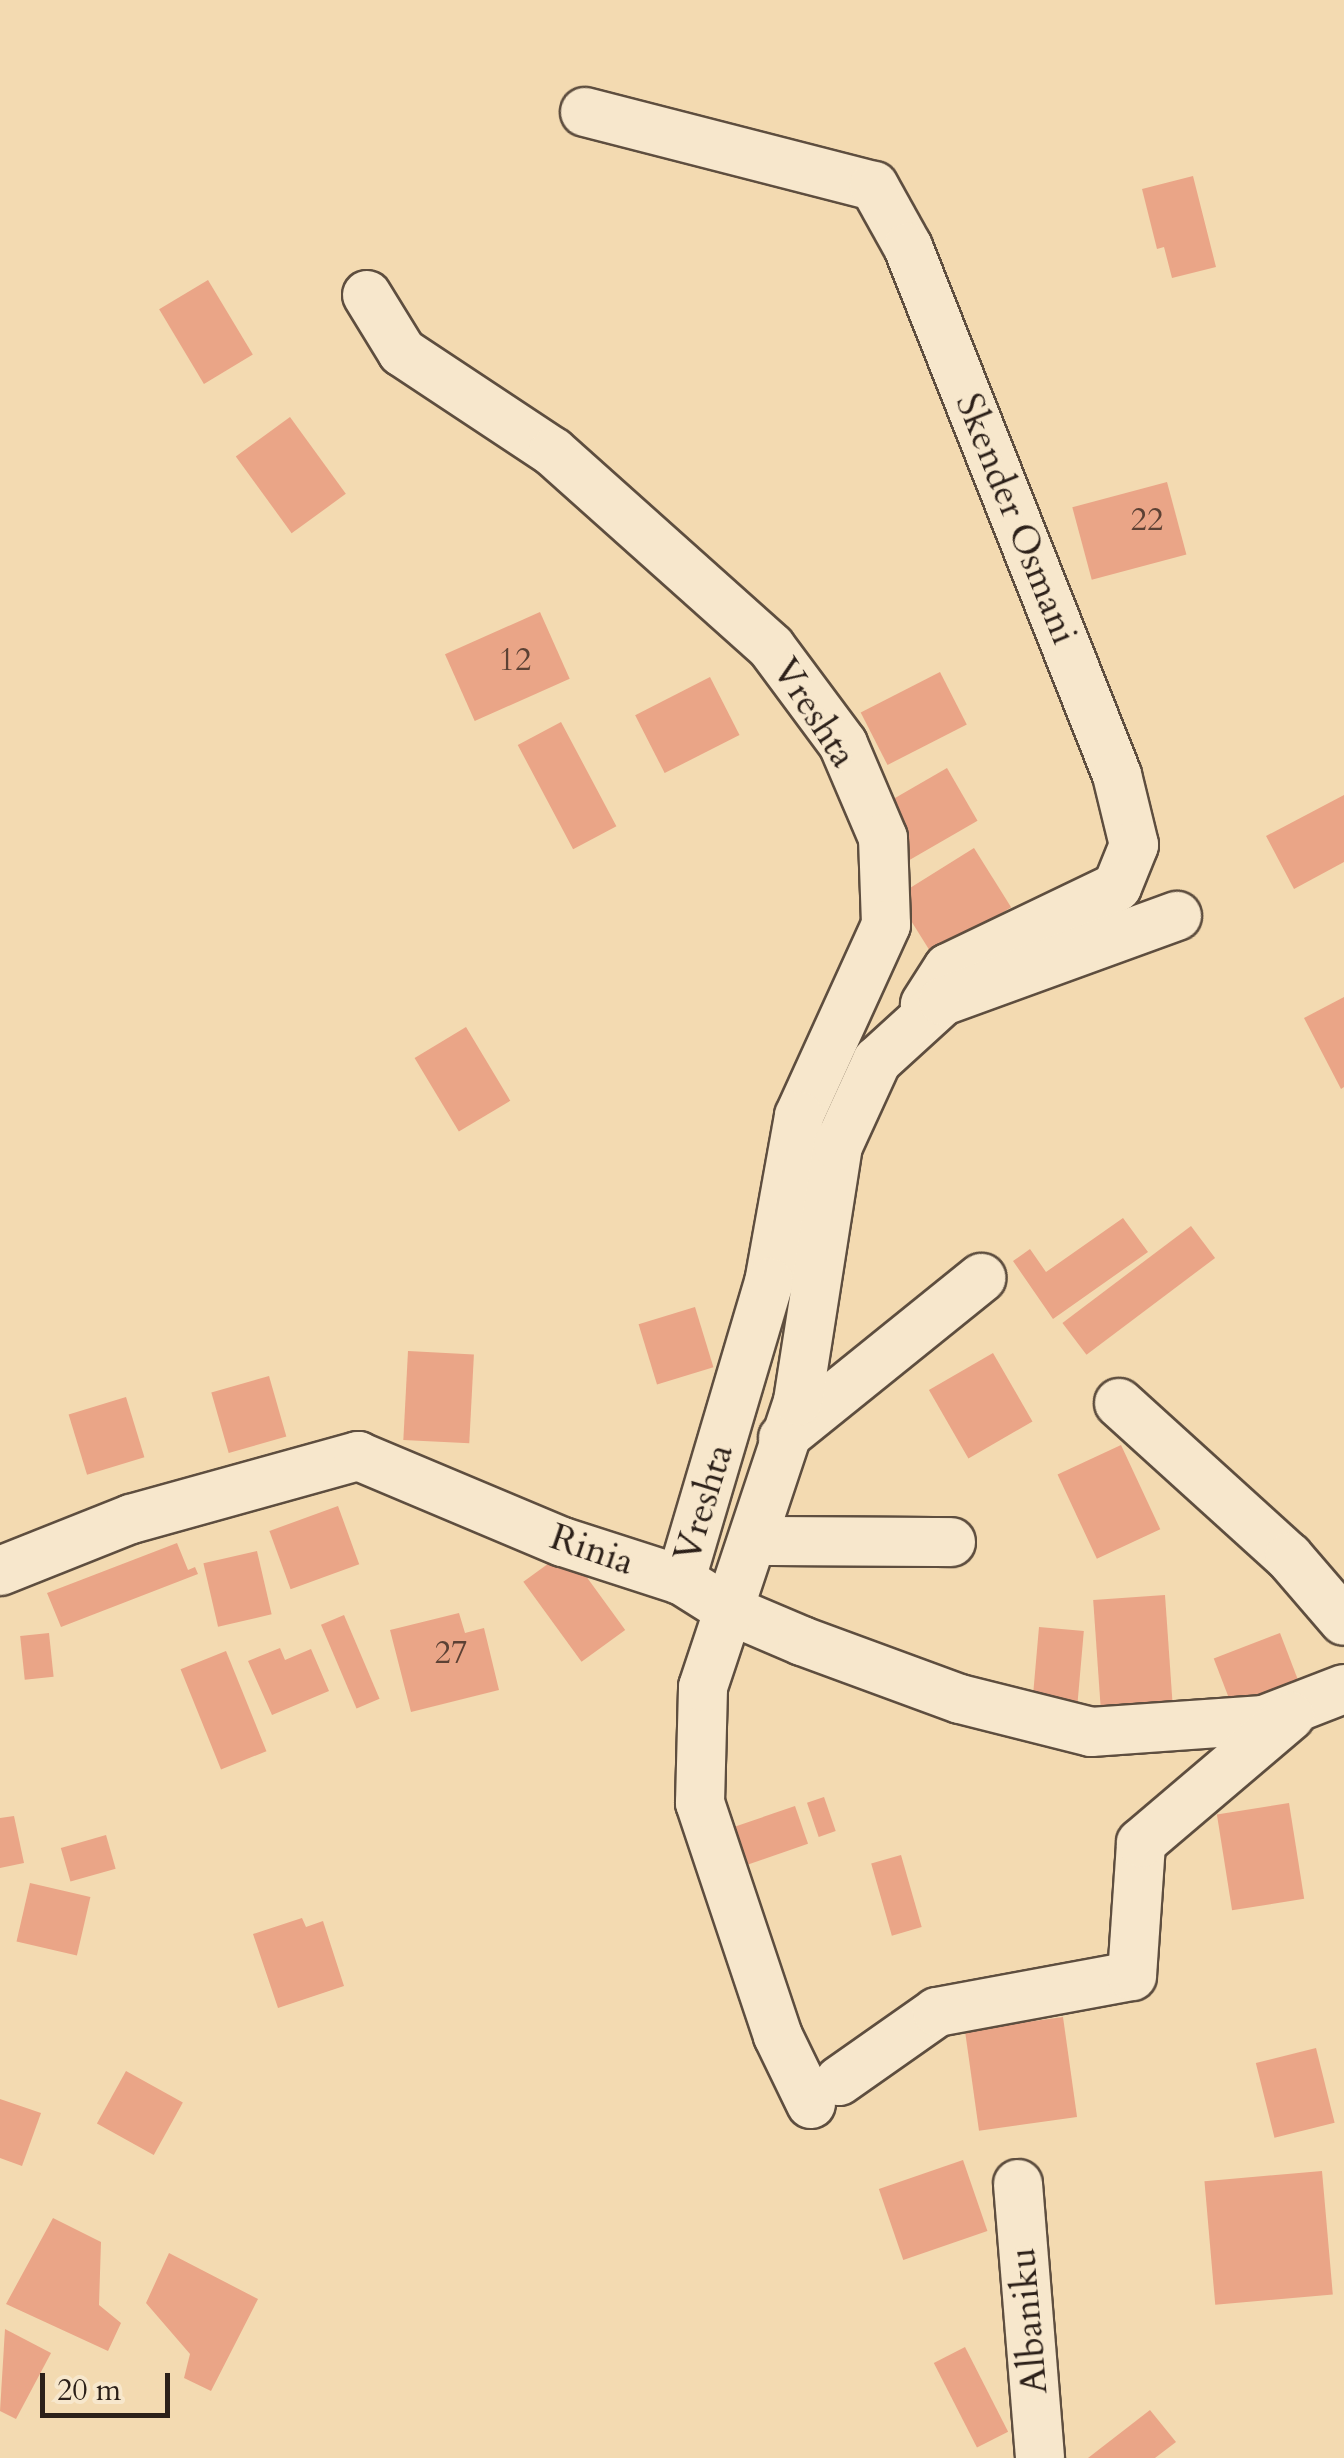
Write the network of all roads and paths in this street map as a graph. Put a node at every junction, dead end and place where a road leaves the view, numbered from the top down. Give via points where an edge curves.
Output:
1 (585, 112) dead end
2 (367, 295) dead end
3 (1176, 916) dead end
4 (904, 1036) junction
5 (981, 1278) dead end
6 (1119, 1404) dead end
7 (783, 1438) junction
8 (756, 1541) junction
9 (951, 1542) dead end
10 (0, 1571) edge
11 (681, 1580) junction
12 (727, 1609) junction
13 (1344, 1620) edge
14 (1324, 1696) edge
15 (825, 2093) joint
16 (1018, 2184) dead end
17 (1040, 2458) edge

1 - 4 street, Skender Osmani via 874,186 908,247 1116,775 1134,845 1117,887 948,968
2 - 11 street, Vreshta via 402,352 553,452 771,647 843,744 883,838 886,926 799,1116 770,1282
3 - 4 street, Skender Osmani via 943,1001
4 - 7 street, Skender Osmani via 877,1060 838,1146 798,1400
5 - 7 street
6 - 13 street via 1288,1557
7 - 8 street, Skender Osmani
8 - 9 street
8 - 12 street, Skender Osmani
10 - 11 street, Rinia via 130,1519 358,1456 563,1542
11 - 12 street, Rinia
12 - 14 street, Rinia via 960,1699 1091,1732 1264,1720
12 - 15 street, Skender Osmani via 703,1687 700,1803 778,2036
14 - 15 street, Rinia via 1140,1842 1132,1976 938,2012
16 - 17 street, Albaniku

